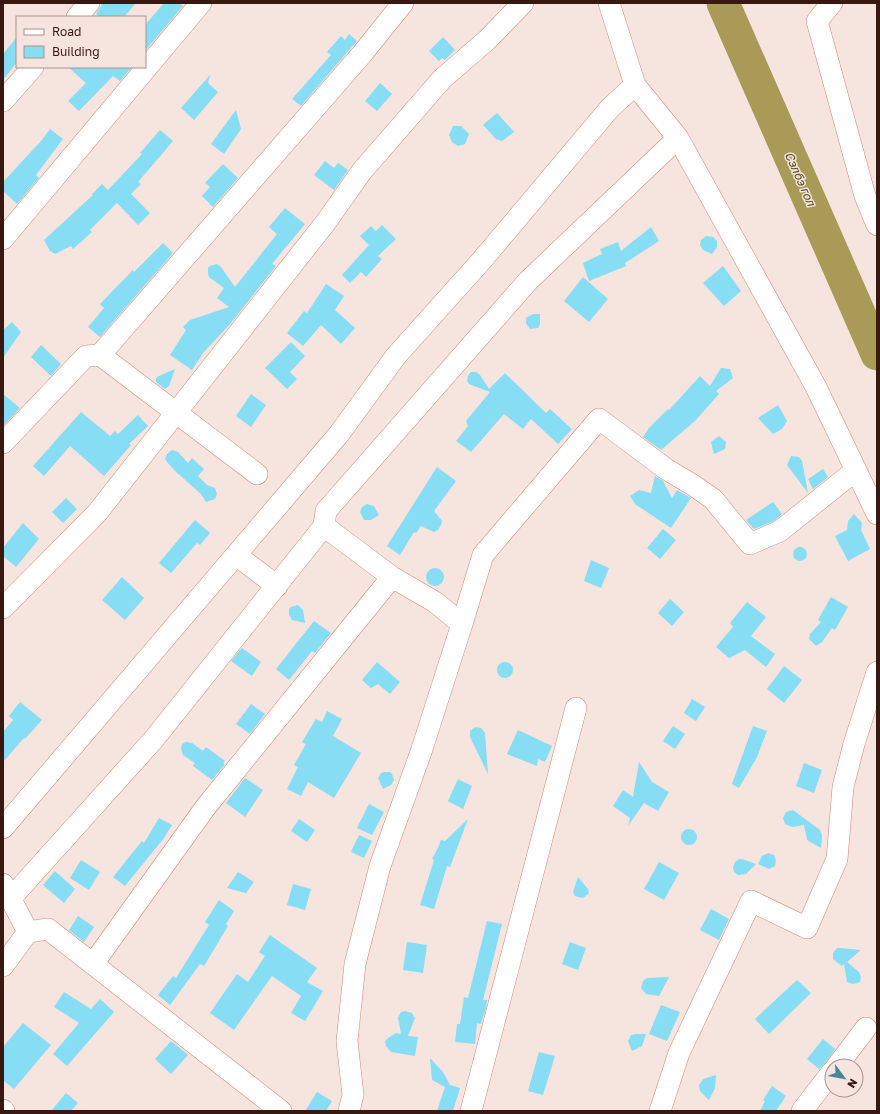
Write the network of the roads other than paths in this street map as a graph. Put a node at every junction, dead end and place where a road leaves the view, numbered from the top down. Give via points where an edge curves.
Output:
1 (89, 3) edge
2 (201, 3) edge
3 (403, 3) edge
4 (523, 3) edge
5 (609, 3) edge
6 (832, 3) edge
7 (78, 16) edge
8 (32, 68) edge
9 (635, 85) junction
10 (3, 101) edge
11 (678, 138) junction
12 (877, 226) edge
13 (3, 239) edge
14 (100, 355) junction
15 (176, 412) junction
16 (3, 443) edge
17 (856, 470) junction
18 (257, 474) dead end
19 (877, 514) edge
20 (324, 526) junction
21 (236, 555) junction
22 (392, 577) junction
23 (277, 586) junction
24 (3, 608) edge
25 (462, 624) junction
26 (877, 672) edge
27 (576, 708) dead end
28 (3, 828) edge
29 (7, 891) edge
30 (28, 932) junction
31 (93, 964) junction
32 (3, 966) edge
33 (866, 1028) dead end
34 (843, 1058) edge
35 (824, 1082) edge
36 (281, 1111) edge
37 (349, 1111) edge
38 (471, 1111) edge
39 (660, 1111) edge
40 (802, 1111) edge

1 - 7 street
2 - 13 street
3 - 14 street via 362,54
4 - 15 street via 487,40 442,79 362,171 326,222
5 - 9 street
6 - 12 street via 817,21 865,196
8 - 10 street
9 - 11 street
9 - 21 street via 610,108 482,260 396,356 339,434
11 - 17 street via 816,387
11 - 20 street via 528,281 326,511
14 - 15 street
14 - 16 street via 86,356
15 - 18 street
15 - 24 street via 97,513
17 - 19 street
17 - 25 street via 780,531 750,544 713,499 666,469 599,419 484,555
20 - 22 street
20 - 23 street
21 - 23 street
21 - 28 street
22 - 25 street via 435,602
22 - 31 street via 205,808
23 - 29 street via 154,739
25 - 37 street via 421,752 380,866 355,964 347,1041 353,1095
26 - 39 street via 843,787 837,859 807,928 751,901 679,1053
27 - 38 street
29 - 30 street
30 - 31 street via 48,929
30 - 32 street
31 - 36 street
33 - 34 street
35 - 40 street

